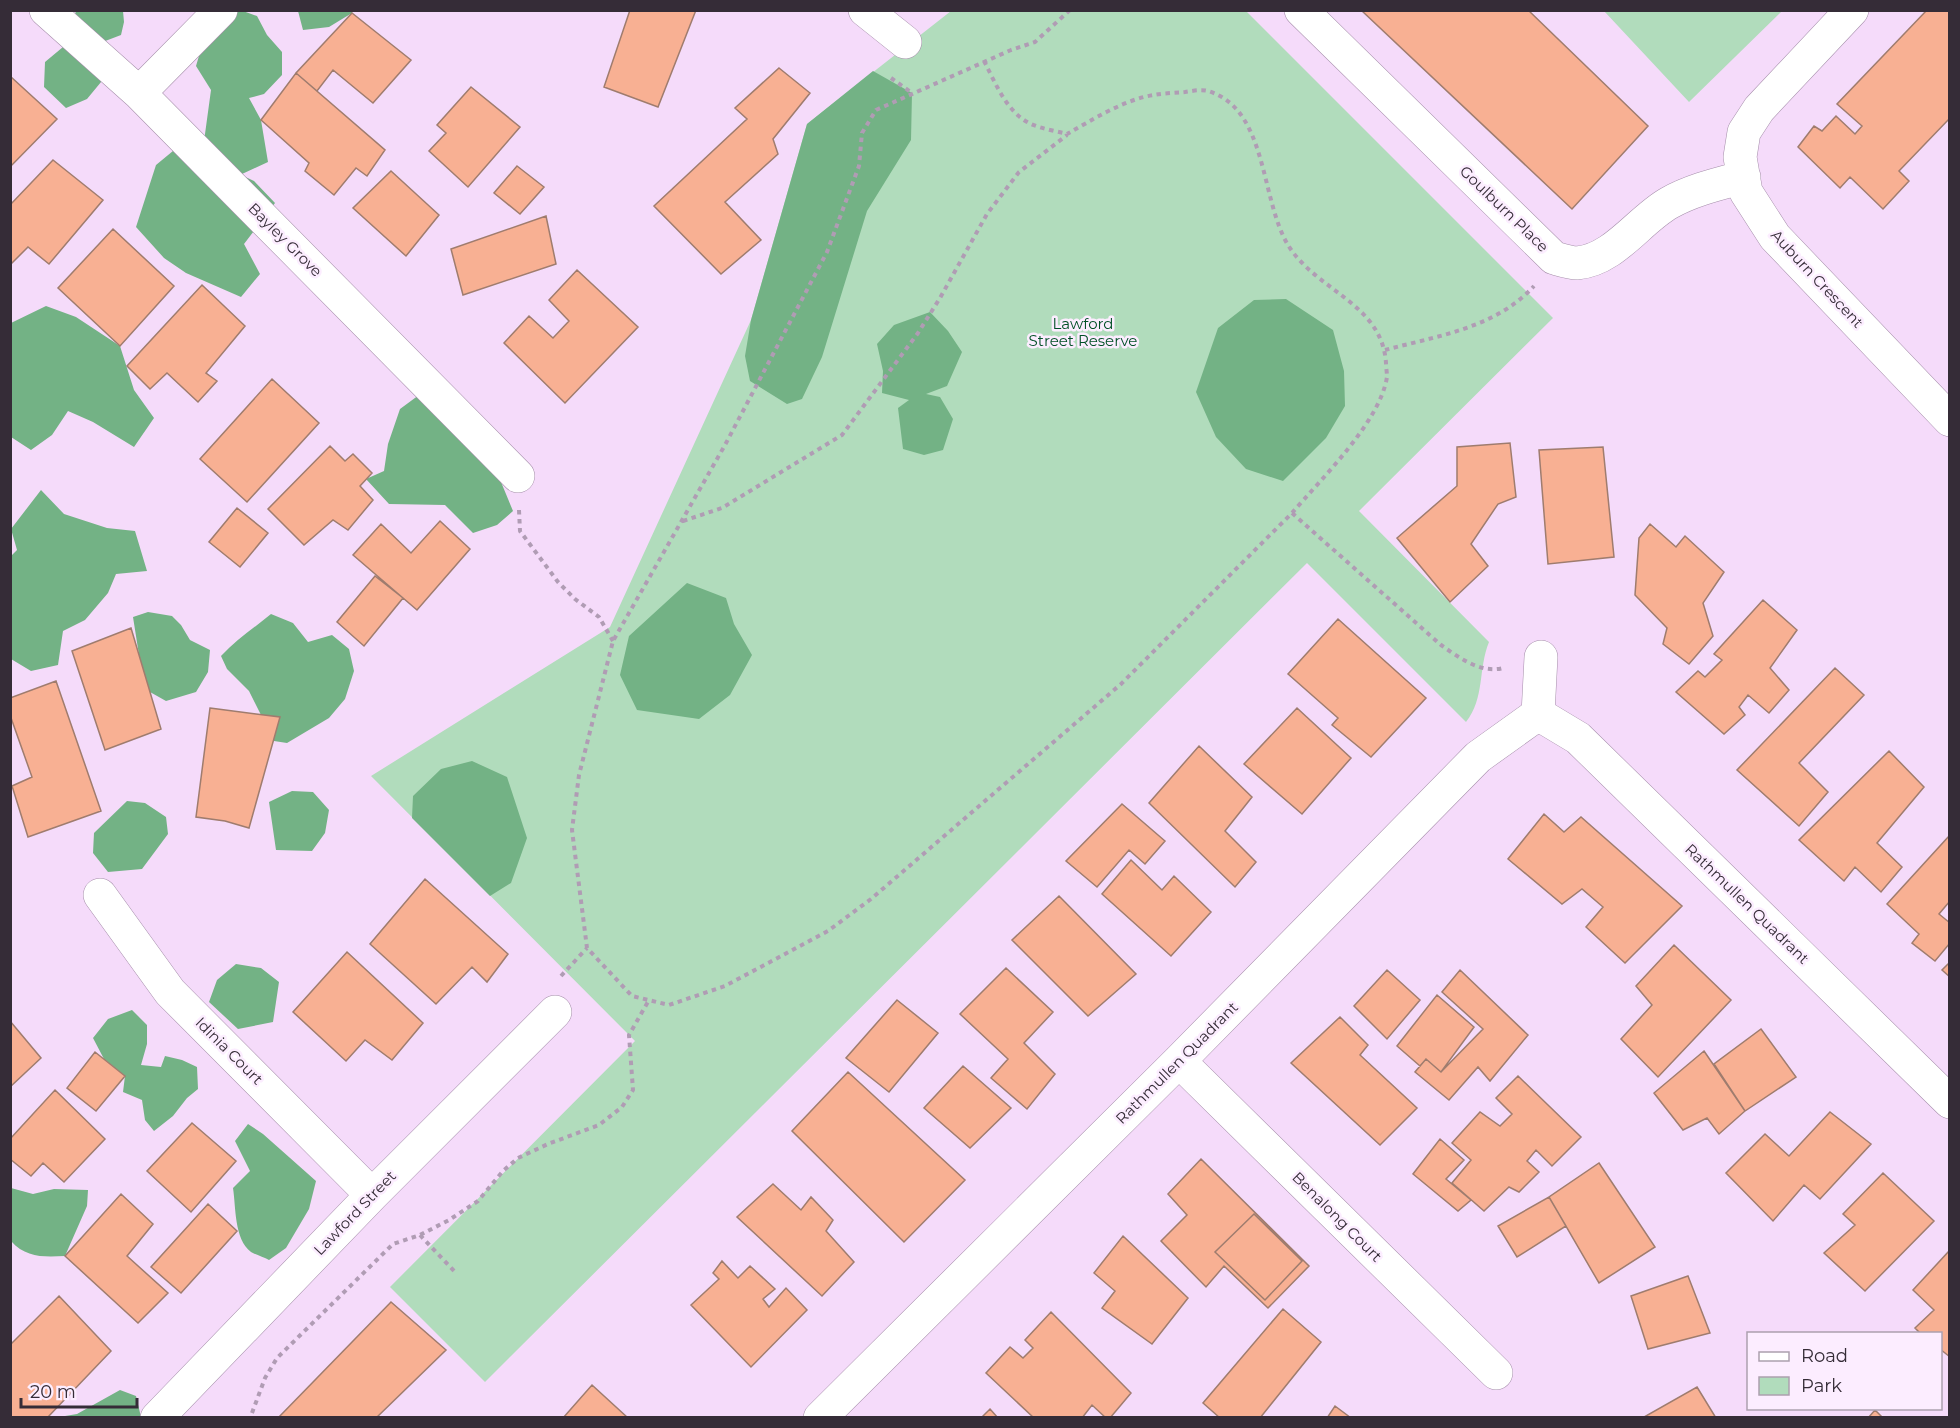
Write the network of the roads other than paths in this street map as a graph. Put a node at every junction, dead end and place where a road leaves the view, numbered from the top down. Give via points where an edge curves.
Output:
1 (46, 10) edge
2 (221, 10) edge
3 (865, 10) edge
4 (1301, 10) edge
5 (1842, 14) edge
6 (904, 42) dead end
7 (139, 93) junction
8 (1744, 177) junction
9 (1950, 420) edge
10 (518, 476) road end
11 (1541, 657) road end
12 (1538, 714) junction
13 (100, 895) dead end
14 (555, 1012) dead end
15 (1179, 1061) junction
16 (1950, 1102) edge
17 (372, 1195) junction
18 (1496, 1373) dead end
19 (174, 1412) edge
20 (820, 1418) edge

1 - 7 street, Bayley Grove
2 - 7 street
3 - 6 street
4 - 8 street, Goulburn Place via 1554,258 1575,263 1593,260 1668,204 1706,187
5 - 8 street, Auburn Crescent via 1759,109 1744,132 1740,157
7 - 10 street, Bayley Grove
8 - 9 street, Auburn Crescent via 1746,192 1775,237
11 - 12 street
12 - 15 street, Rathmullen Quadrant via 1478,757
12 - 16 street, Rathmullen Quadrant via 1578,738
13 - 17 street, Idinia Court via 170,992
14 - 17 street, Lawford Street
15 - 18 street, Benalong Court
15 - 20 street, Rathmullen Quadrant
17 - 19 street, Lawford Street

